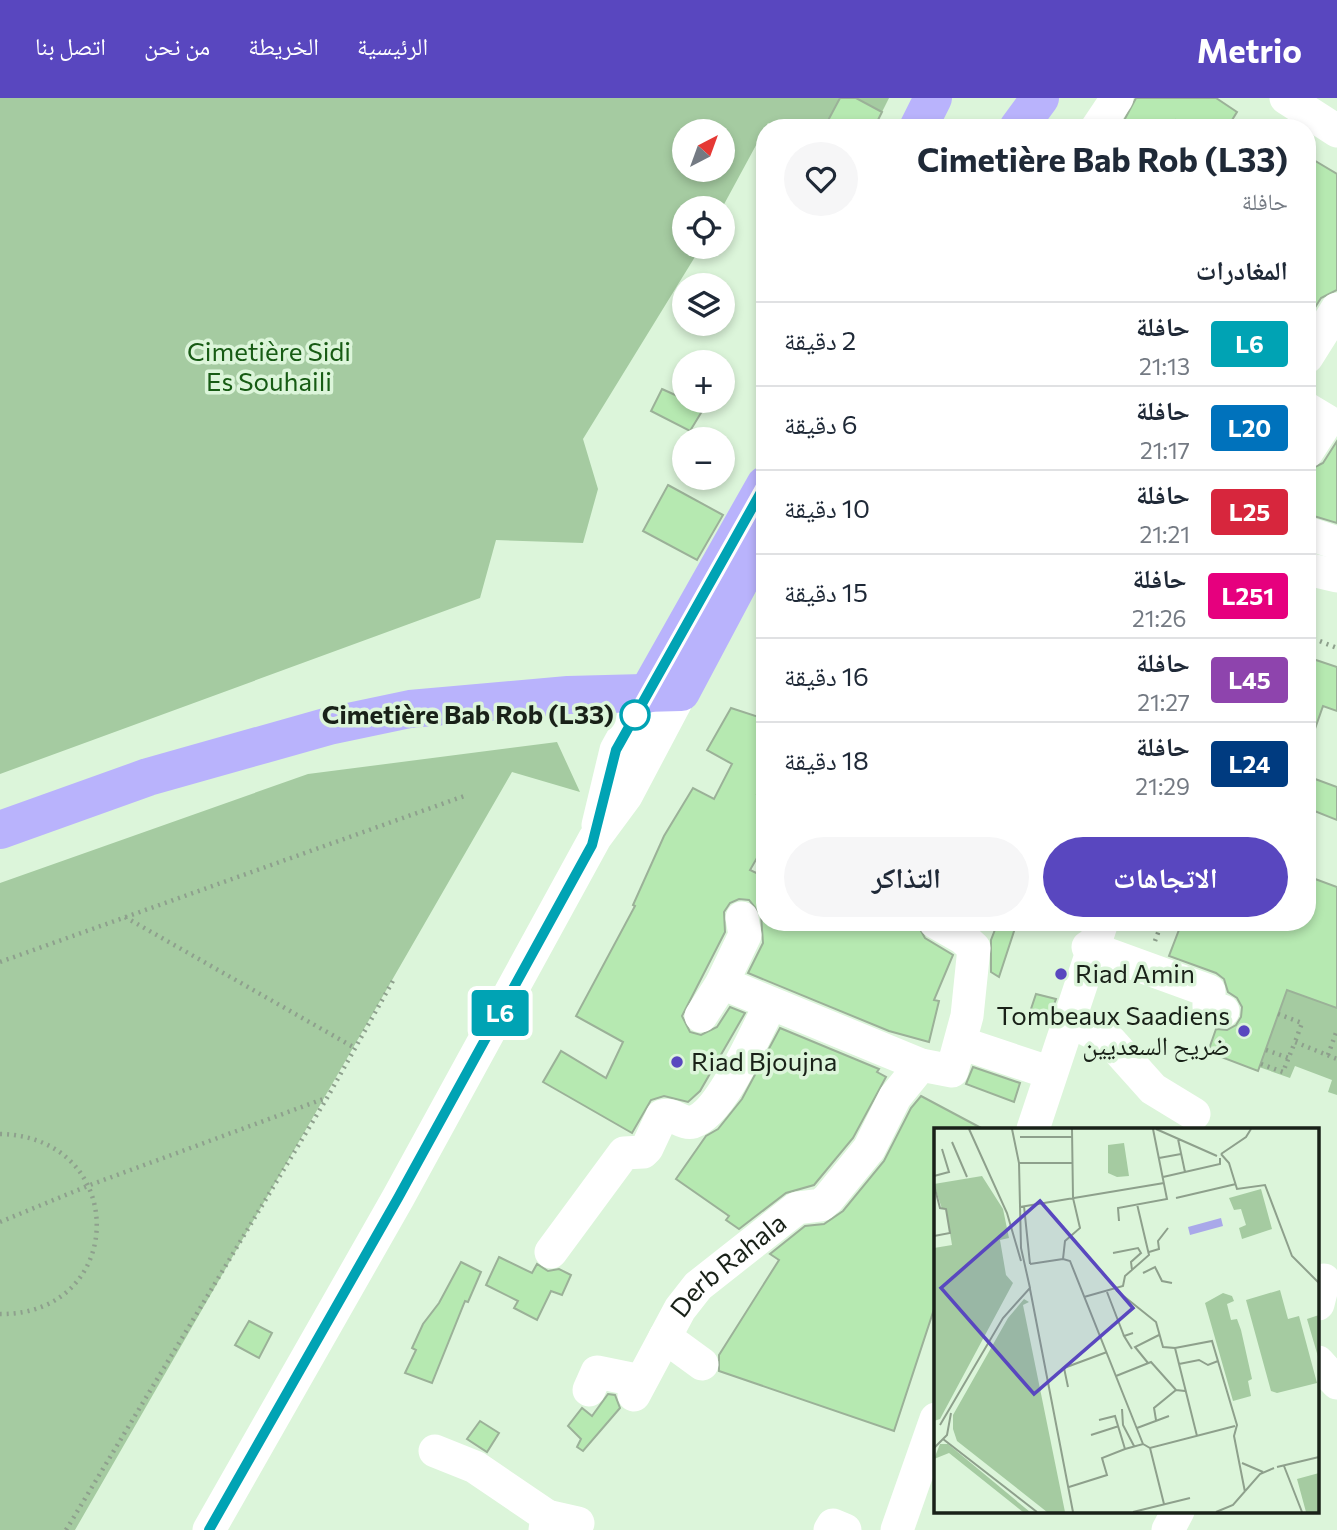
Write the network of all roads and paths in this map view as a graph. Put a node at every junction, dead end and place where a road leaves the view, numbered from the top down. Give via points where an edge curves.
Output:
1 (933, 98) edge
2 (1040, 98) edge
3 (1117, 98) edge
4 (1286, 98) edge
5 (922, 119) edge
6 (1025, 119) edge
7 (1103, 119) edge
8 (1337, 131) edge
9 (1337, 309) edge
10 (1316, 343) edge
11 (1316, 414) edge
12 (1316, 438) edge
13 (756, 504) edge
14 (1316, 537) edge
15 (1337, 543) edge
16 (756, 548) edge
17 (1316, 571) edge
18 (1337, 576) edge
19 (1316, 640) edge
20 (1337, 648) edge
21 (664, 693) junction
22 (467, 796) dead end
23 (0, 830) edge
24 (125, 917) junction
25 (741, 918) dead end
26 (955, 931) edge
27 (1094, 939) edge
28 (0, 962) edge
29 (394, 979) dead end
30 (722, 983) junction
31 (770, 1005) junction
32 (1223, 1011) dead end
33 (1278, 1014) dead end
34 (701, 1016) dead end
35 (1069, 1021) junction
36 (1337, 1030) edge
37 (1295, 1042) junction
38 (961, 1043) junction
39 (355, 1048) junction
40 (1266, 1050) dead end
41 (1328, 1055) junction
42 (1289, 1058) junction
43 (1337, 1059) edge
44 (1261, 1064) dead end
45 (920, 1065) junction
46 (1051, 1073) junction
47 (327, 1098) junction
48 (1194, 1114) dead end
49 (1033, 1128) edge
50 (0, 1134) edge
51 (90, 1185) junction
52 (0, 1222) edge
53 (551, 1252) dead end
54 (0, 1314) edge
55 (665, 1337) junction
56 (702, 1364) dead end
57 (1320, 1364) edge
58 (1337, 1383) edge
59 (589, 1390) dead end
60 (934, 1425) edge
61 (435, 1451) dead end
62 (1177, 1512) edge
63 (557, 1523) edge
64 (66, 1530) edge
65 (209, 1530) edge
66 (830, 1530) edge
67 (845, 1530) edge
68 (897, 1530) edge
69 (1168, 1530) edge

1 - 5 main road
2 - 6 main road
3 - 7 street
4 - 8 street
9 - 10 street
11 - 12 street via 1327,421
13 - 21 main road
14 - 15 street
16 - 21 main road
17 - 18 street
19 - 20 path
21 - 23 main road via 568,695 410,709 329,726 148,777
21 - 65 street via 616,750 595,838
22 - 24 path
24 - 28 path
24 - 39 path
25 - 30 street via 745,935
26 - 38 street via 974,948
27 - 32 street via 1209,991 1209,1007
27 - 35 street
29 - 39 path
30 - 31 street
30 - 34 street
31 - 45 street
31 - 53 street via 718,1099 694,1122 662,1116 632,1142 643,1152 624,1153
33 - 37 path via 1302,1023
35 - 46 street
35 - 48 street via 1110,1041 1153,1089
36 - 41 path
37 - 41 path
37 - 42 path
38 - 45 street via 952,1071
38 - 46 street
39 - 47 path
40 - 42 path
41 - 43 path
42 - 44 path via 1283,1072
45 - 55 street, Derb Rahala via 895,1097 869,1149 828,1199 821,1205 797,1208 698,1286
46 - 49 street
47 - 51 path
47 - 64 path
50 - 51 path via 24,1135 50,1144 73,1161
51 - 52 path
51 - 54 path via 98,1215 96,1246 83,1275 61,1298 33,1311
55 - 56 street
55 - 59 street, Derb Rahala via 638,1388 597,1372
57 - 58 street
60 - 68 street
61 - 63 street via 475,1468
62 - 69 street
66 - 67 street via 833,1525

